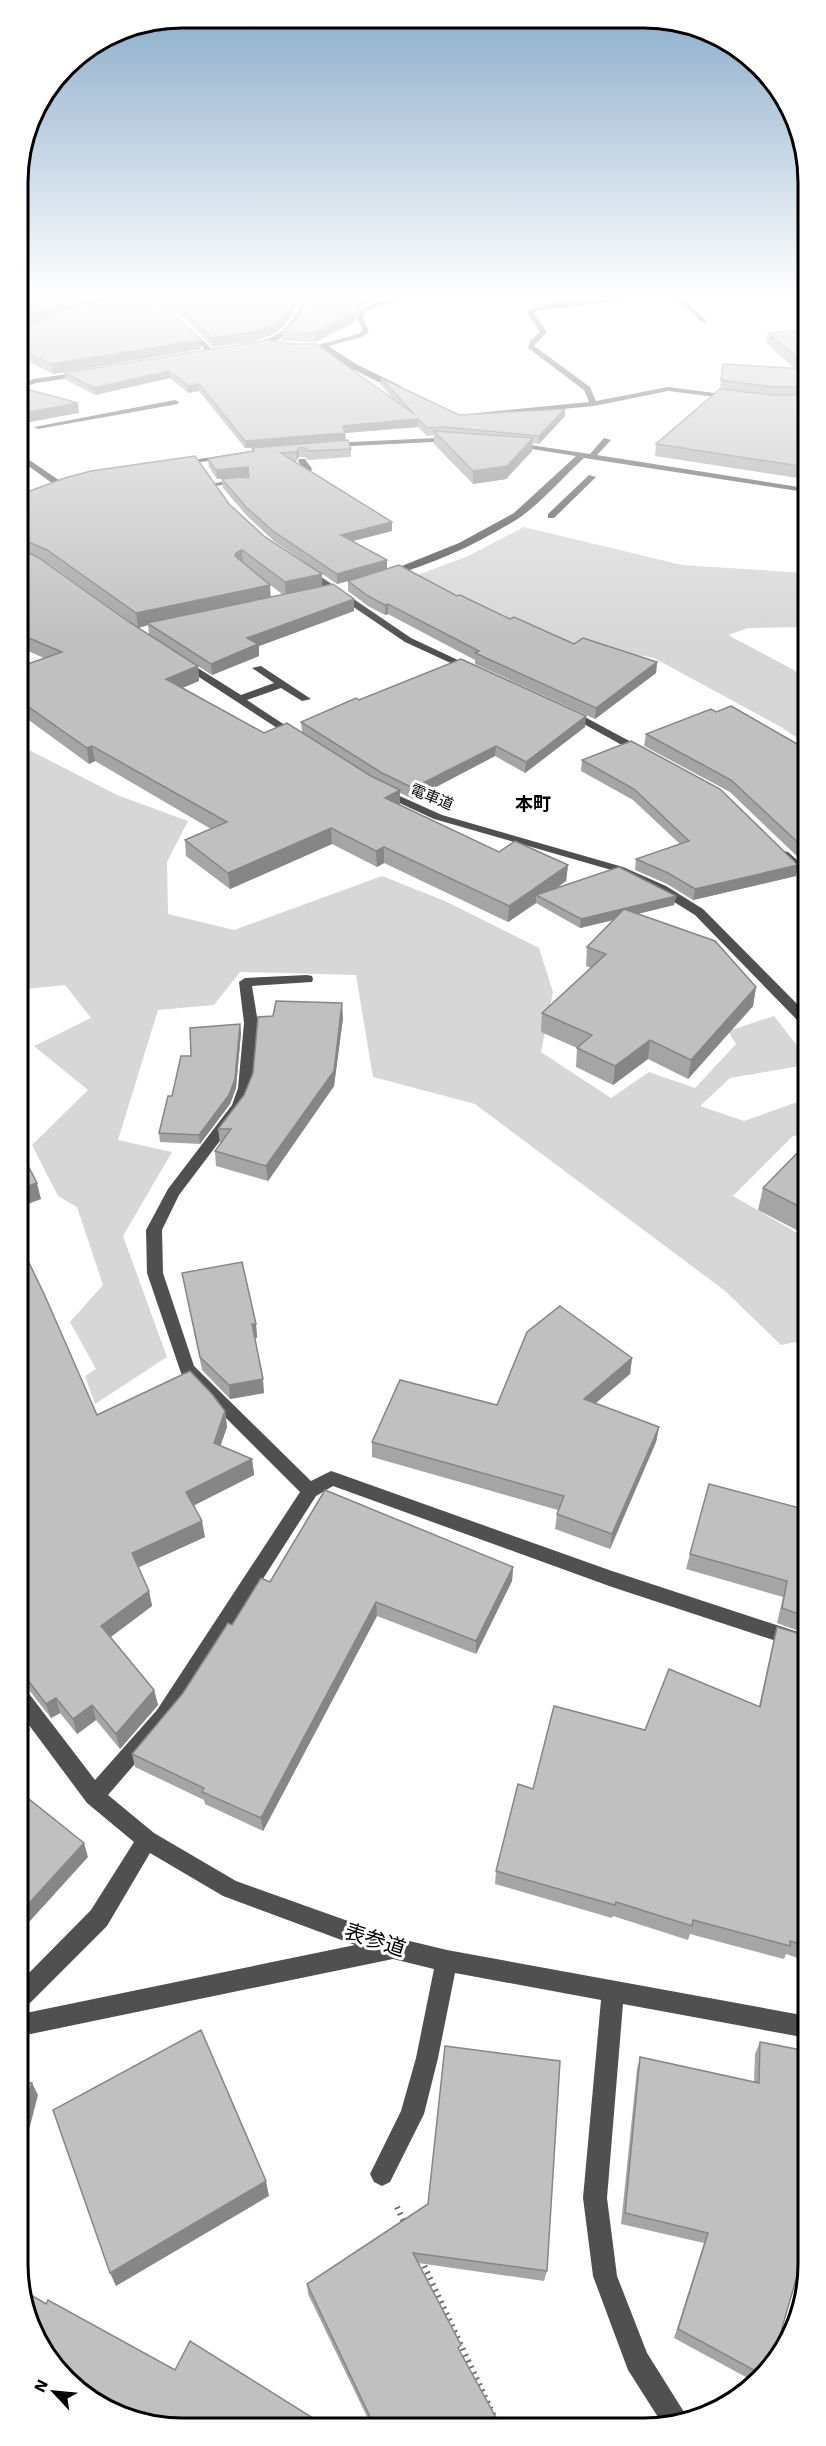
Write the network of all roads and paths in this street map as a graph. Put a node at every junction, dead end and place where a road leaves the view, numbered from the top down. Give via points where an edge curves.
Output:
1 (119, 412) edge
2 (510, 412) edge
3 (470, 416) edge
4 (38, 427) edge
5 (466, 440) edge
6 (607, 440) dead end
7 (504, 443) edge
8 (321, 446) edge
9 (257, 452) edge
10 (588, 455) junction
11 (196, 459) junction
12 (29, 461) edge
13 (169, 464) edge
14 (208, 476) junction
15 (592, 477) dead end
16 (246, 483) edge
17 (798, 489) edge
18 (52, 491) edge
19 (541, 493) junction
20 (552, 495) dead end
21 (223, 496) edge
22 (551, 516) dead end
23 (298, 565) edge
24 (376, 577) edge
25 (173, 657) edge
26 (257, 668) dead end
27 (484, 674) edge
28 (282, 684) junction
29 (240, 699) junction
30 (306, 699) dead end
31 (557, 707) edge
32 (309, 744) edge
33 (651, 756) edge
34 (377, 788) edge
35 (773, 843) edge
36 (798, 867) edge
37 (307, 979) dead end
38 (798, 1012) edge
39 (310, 1491) junction
40 (797, 1640) edge
41 (28, 1708) edge
42 (94, 1796) junction
43 (147, 1840) junction
44 (393, 1948) junction
45 (447, 1961) junction
46 (28, 1989) edge
47 (614, 1993) junction
48 (28, 2024) edge
49 (797, 2026) edge
50 (382, 2174) joint
51 (672, 2415) edge
52 (495, 2418) edge

1 - 4 street
2 - 3 street
5 - 8 street via 447,435
6 - 10 street
7 - 10 street
9 - 11 street
10 - 17 street
10 - 19 street
11 - 13 street
11 - 14 street
12 - 18 street via 68,486
14 - 16 street
14 - 21 street
15 - 22 street via 566,497
19 - 20 street
19 - 24 street via 517,515 470,541
23 - 27 street via 408,640
25 - 29 street
26 - 28 street
28 - 29 street
28 - 30 street
29 - 32 street
31 - 33 street
34 - 38 street, 電車道 via 438,817 619,869 662,889 699,912
35 - 36 street
37 - 39 street via 244,982 251,1023 245,1088 239,1106 173,1193 154,1230 155,1273 187,1369
39 - 40 street via 331,1478 612,1579
39 - 42 street via 164,1716
41 - 42 street, 表参道
42 - 43 street, 表参道
43 - 44 street, 表参道 via 230,1889
43 - 46 street via 99,1918
44 - 45 street, 表参道
44 - 48 street
45 - 47 street, 表参道
45 - 50 street via 412,2114
47 - 49 street, 表参道
47 - 51 street via 595,2198 604,2276 637,2361
50 - 52 path

